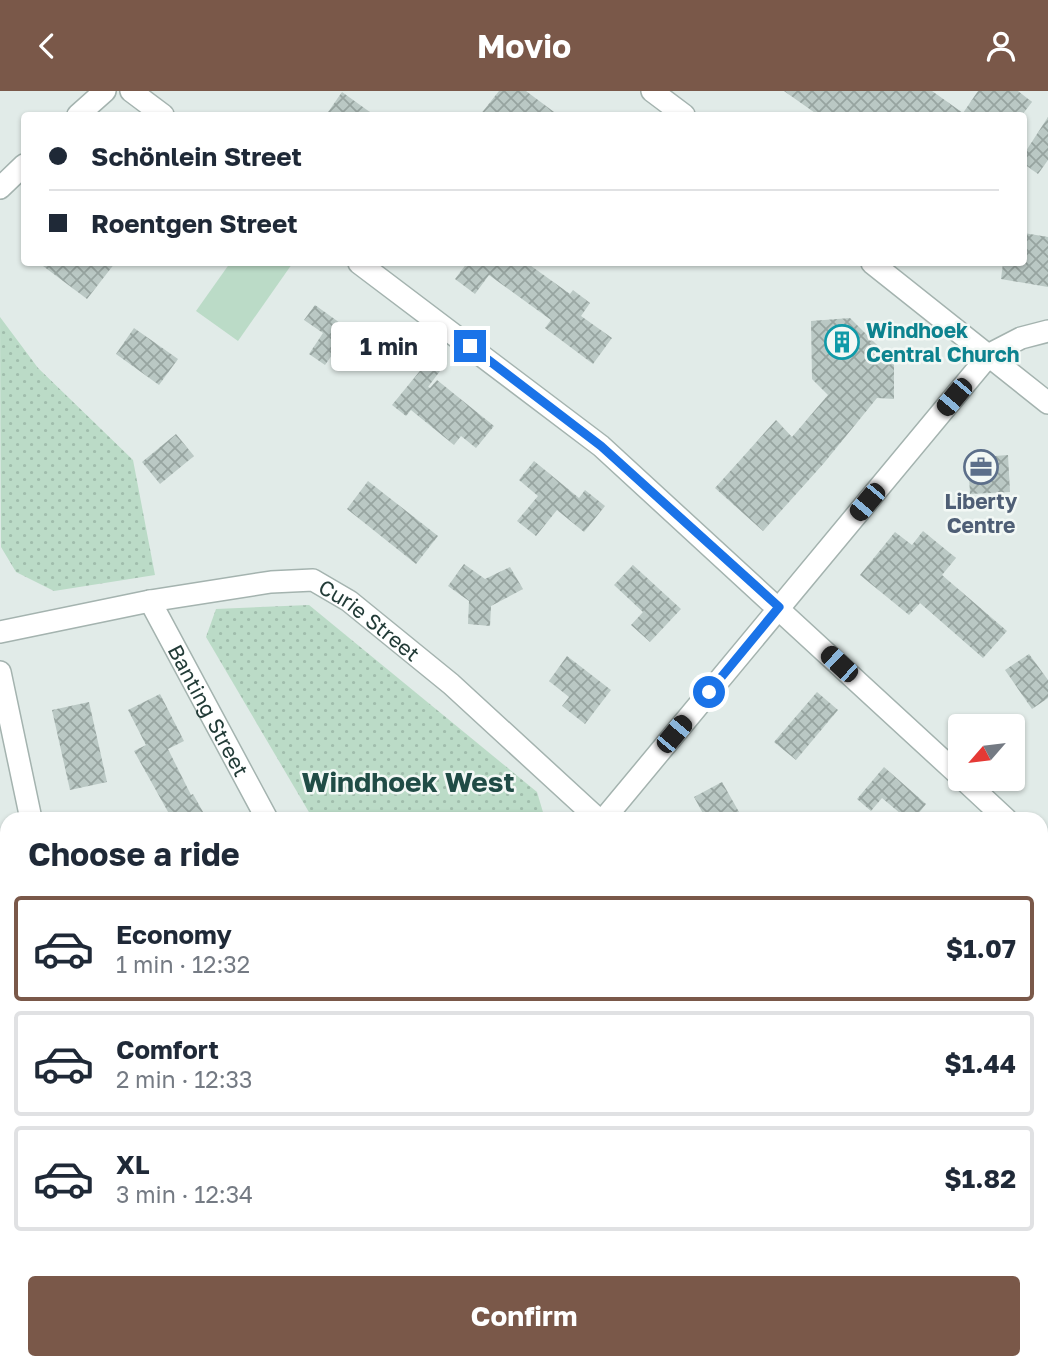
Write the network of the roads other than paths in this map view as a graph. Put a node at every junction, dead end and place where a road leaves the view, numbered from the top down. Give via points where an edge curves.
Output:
1 (105, 91) edge
2 (131, 91) edge
3 (652, 91) edge
4 (81, 112) edge
5 (159, 112) edge
6 (680, 112) edge
7 (21, 168) edge
8 (0, 188) edge
9 (363, 266) edge
10 (876, 266) edge
11 (1048, 331) edge
12 (990, 354) junction
13 (1048, 403) edge
14 (150, 601) junction
15 (779, 607) junction
16 (0, 632) edge
17 (0, 672) edge
18 (948, 765) edge
19 (976, 791) edge
20 (30, 812) edge
21 (263, 812) edge
22 (590, 812) edge
23 (610, 812) edge
24 (998, 812) edge

1 - 4 street
2 - 5 street
3 - 6 street
7 - 8 street
9 - 15 street via 601,446
10 - 12 street
11 - 12 street
12 - 13 street
12 - 15 street
14 - 16 street, Curie Street
14 - 21 street, Banting Street
14 - 22 street, Curie Street via 313,580 349,601 452,684
15 - 18 street
15 - 23 street
17 - 20 street
19 - 24 street

